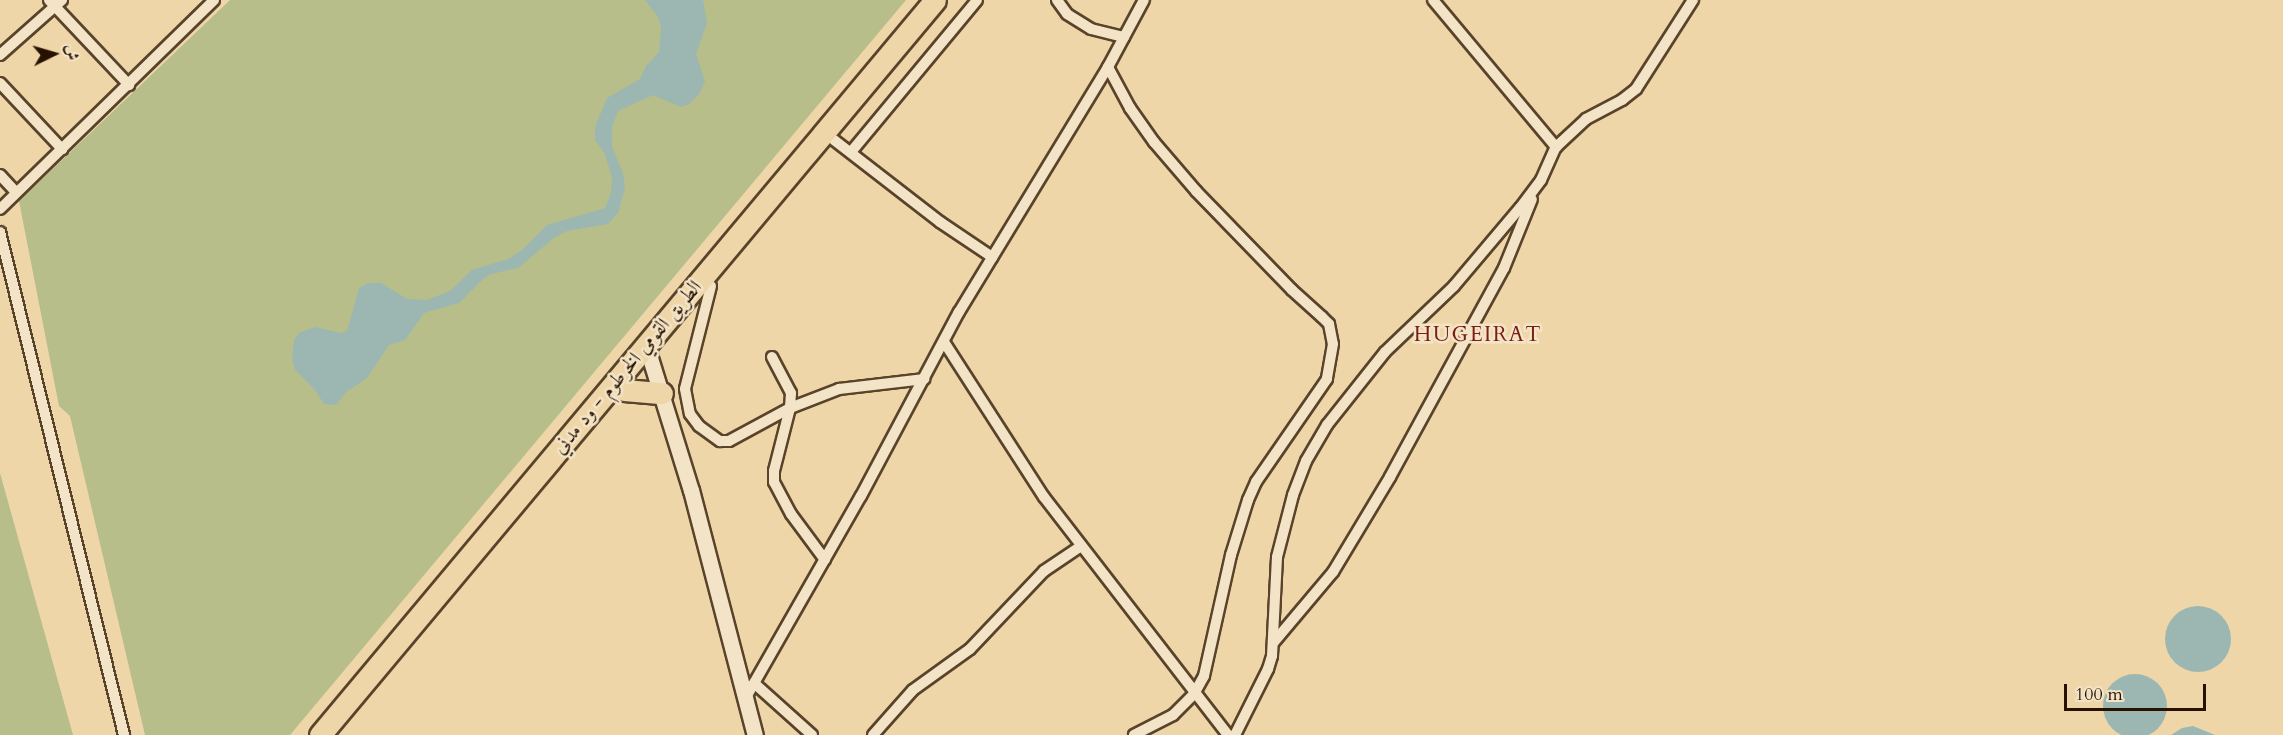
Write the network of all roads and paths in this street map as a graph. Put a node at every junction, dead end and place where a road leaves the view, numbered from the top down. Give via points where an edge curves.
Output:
1 (214, 0) edge
2 (935, 0) edge
3 (951, 0) edge
4 (977, 0) edge
5 (1057, 0) edge
6 (1144, 0) edge
7 (1433, 0) edge
8 (1693, 0) edge
9 (55, 2) edge
10 (1124, 38) junction
11 (0, 55) edge
12 (1108, 68) junction
13 (0, 83) edge
14 (129, 85) junction
15 (842, 146) junction
16 (1556, 147) junction
17 (62, 148) junction
18 (0, 175) edge
19 (1541, 180) junction
20 (16, 192) junction
21 (0, 209) edge
22 (0, 232) edge
23 (992, 257) junction
24 (711, 286) junction
25 (944, 342) junction
26 (649, 351) junction
27 (772, 357) dead end
28 (924, 379) junction
29 (624, 390) junction
30 (662, 393) junction
31 (790, 408) junction
32 (1081, 546) junction
33 (825, 560) junction
34 (1274, 642) junction
35 (754, 683) junction
36 (1194, 694) junction
37 (745, 699) junction
38 (124, 735) edge
39 (320, 735) edge
40 (336, 735) edge
41 (755, 735) edge
42 (812, 735) edge
43 (873, 735) edge
44 (1134, 735) edge
45 (1228, 735) edge
46 (1235, 735) edge

1 - 14 street
2 - 26 highway, الطريق القومي الخرطوم - ود مدني
3 - 15 highway, الطريق القومي الخرطوم - ود مدني
4 - 15 street
5 - 10 street via 1067,14 1091,29
6 - 10 street
7 - 16 street
8 - 16 street via 1636,89 1586,119
9 - 11 street
9 - 14 street
10 - 12 street
12 - 23 street
12 - 36 street via 1130,108 1196,191 1322,317 1333,334 1327,379 1248,500 1231,555 1211,653
13 - 17 street
14 - 17 street
15 - 23 street
15 - 24 highway, الطريق القومي الخرطوم - ود مدني
16 - 19 street
17 - 20 street
18 - 20 street
19 - 34 street via 1504,268 1390,477 1333,572
19 - 34 street via 1454,286 1385,352 1355,387 1306,460 1277,557
20 - 21 street
22 - 38 street
23 - 25 street
24 - 26 highway, الطريق القومي الخرطوم - ود مدني
24 - 31 street via 686,376 690,414 699,426 724,441
25 - 28 street
25 - 32 street via 1044,497
26 - 29 highway, الطريق القومي الخرطوم - ود مدني
26 - 30 street
26 - 39 highway, الطريق القومي الخرطوم - ود مدني
27 - 31 street via 788,383
28 - 31 street via 839,389
28 - 33 street
29 - 30 highway
29 - 40 highway, الطريق القومي الخرطوم - ود مدني
30 - 37 street
31 - 33 street via 774,482 791,514
32 - 36 street
32 - 43 street via 1044,571 970,649 913,690
33 - 35 street
34 - 46 street via 1268,669
35 - 37 street
35 - 42 street
36 - 44 street via 1167,719
36 - 45 street
37 - 41 street

